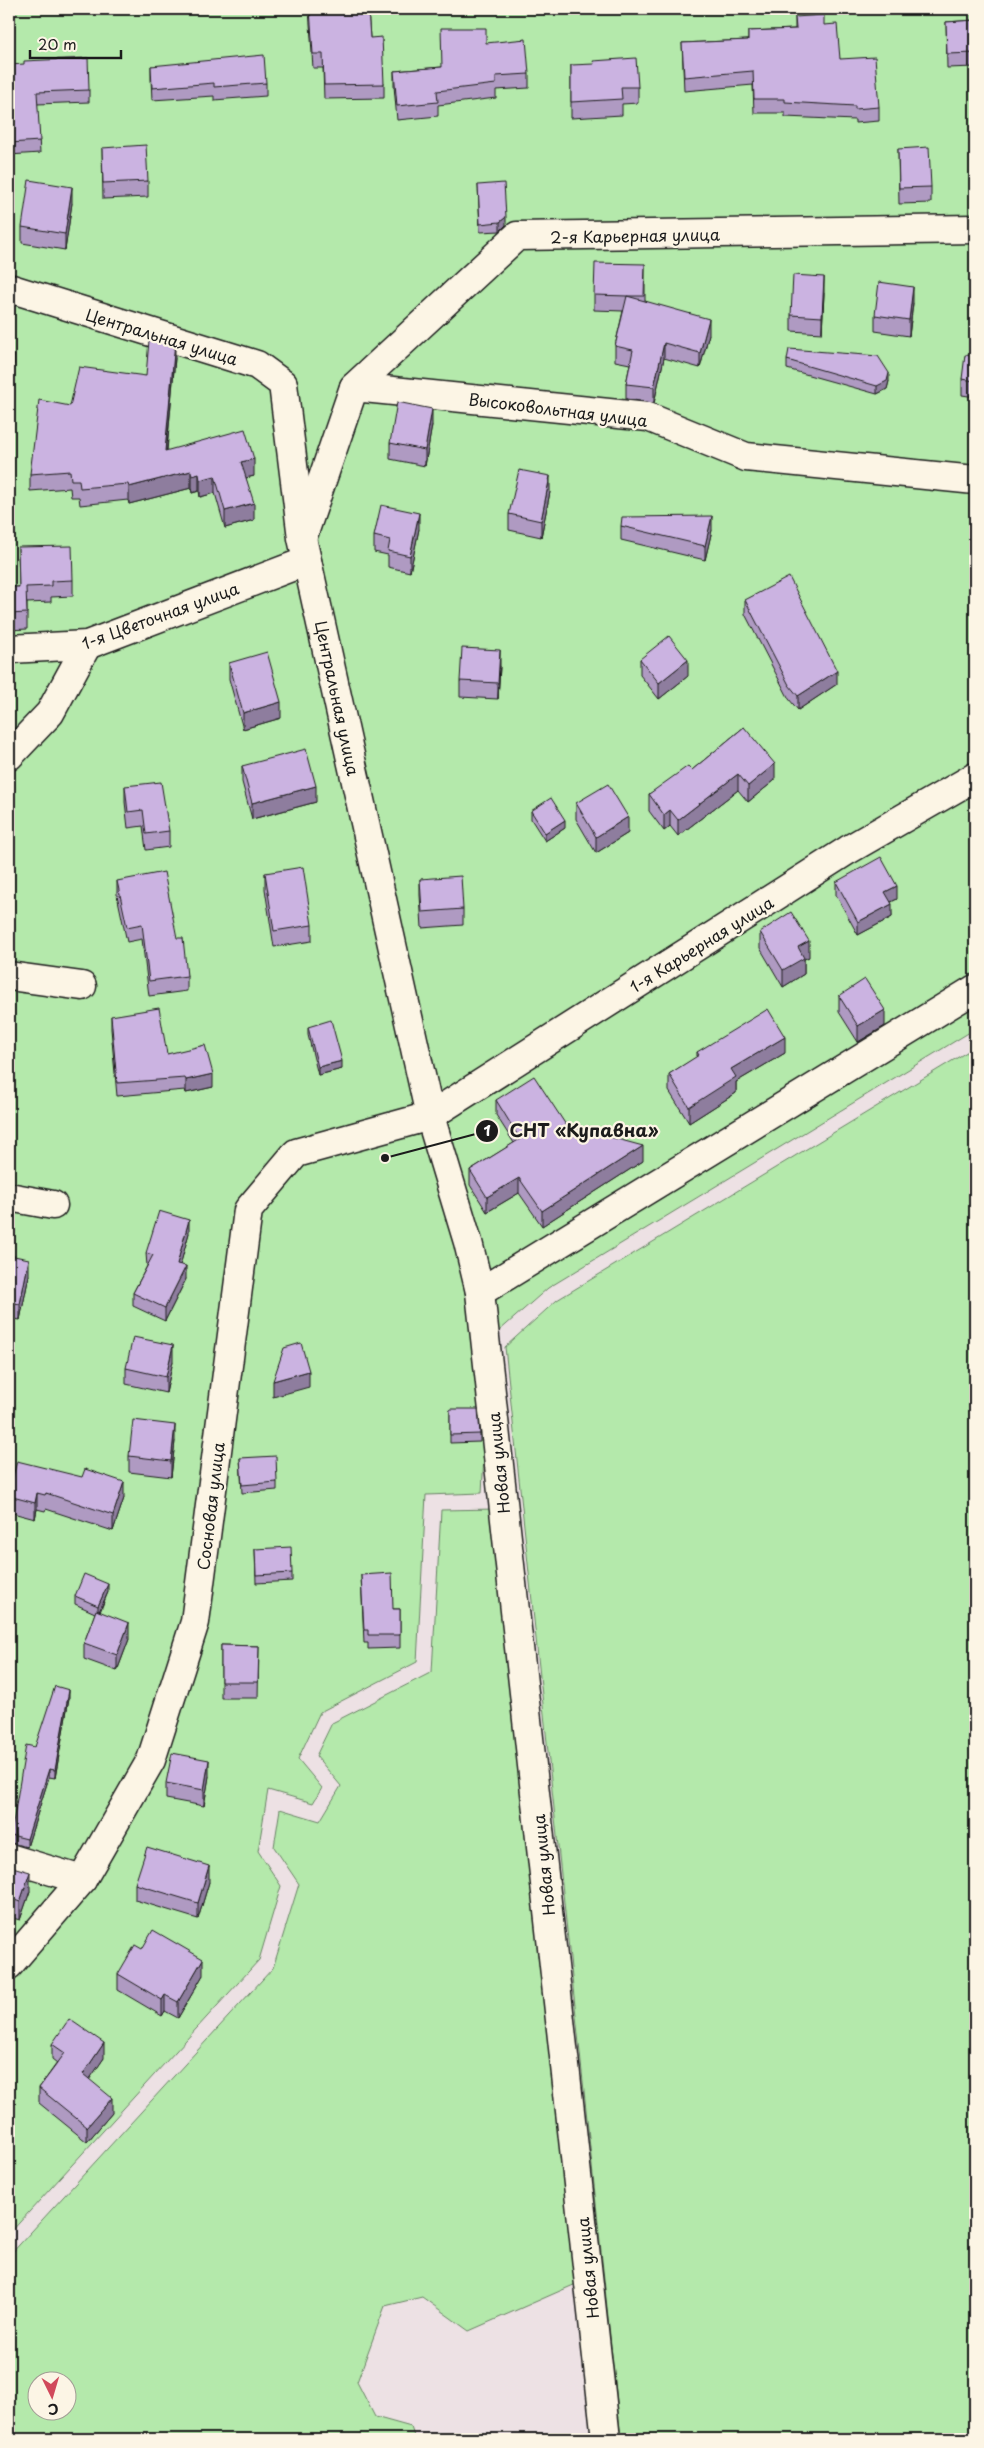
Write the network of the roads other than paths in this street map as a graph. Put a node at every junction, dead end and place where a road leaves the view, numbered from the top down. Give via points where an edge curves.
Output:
1 (975, 230) edge
2 (9, 288) edge
3 (354, 387) junction
4 (975, 480) edge
5 (305, 549) junction
6 (87, 645) junction
7 (9, 650) edge
8 (9, 756) edge
9 (975, 777) edge
10 (9, 976) edge
11 (82, 986) dead end
12 (975, 989) edge
13 (430, 1116) junction
14 (9, 1198) edge
15 (53, 1205) dead end
16 (480, 1292) junction
17 (9, 1858) edge
18 (82, 1880) junction
19 (9, 1965) edge
20 (606, 2439) edge

1 - 3 street, 2-я Карьерная улица via 517,236
2 - 5 street, Центральная улица via 257,365 283,384
3 - 4 street, Высоковольтная улица via 648,417 746,457
3 - 5 street
5 - 6 street, 1-я Цветочная улица
5 - 13 street, Центральная улица
6 - 7 street, 1-я Цветочная улица
6 - 8 street via 50,713
9 - 13 street, 1-я Карьерная улица via 848,850
10 - 11 street
12 - 16 street
13 - 16 street, Центральная улица
13 - 18 street, Сосновая улица via 296,1153 248,1210 195,1622 151,1760
14 - 15 street
16 - 20 street, Новая улица
17 - 18 street
18 - 19 street, Сосновая улица

